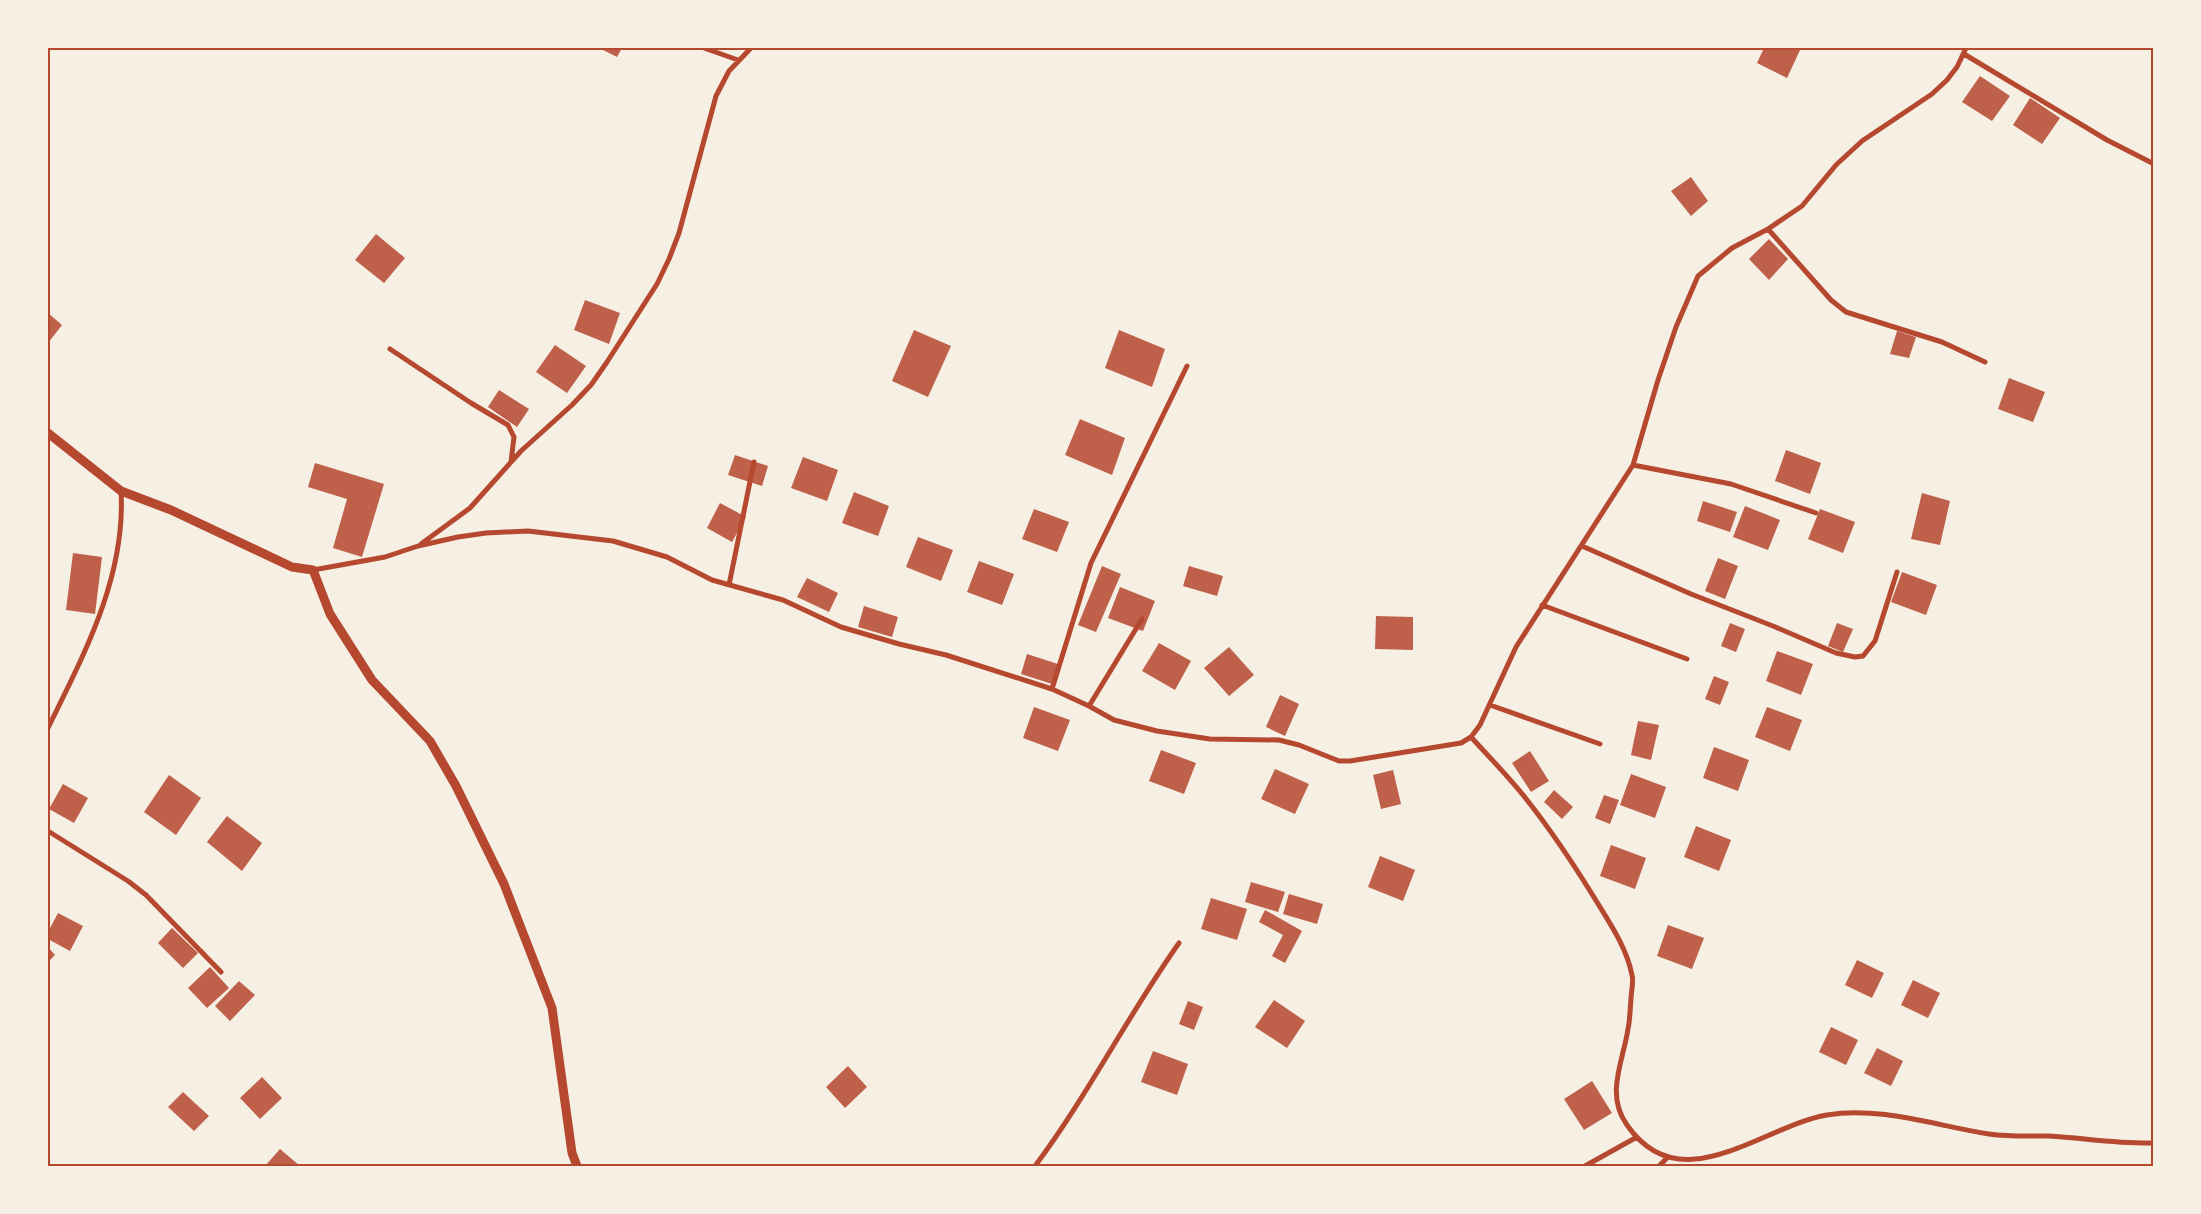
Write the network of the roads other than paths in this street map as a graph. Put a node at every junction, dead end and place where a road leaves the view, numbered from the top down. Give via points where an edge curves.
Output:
1 (704, 48) edge
2 (751, 48) edge
3 (1966, 48) edge
4 (1964, 54) junction
5 (738, 60) junction
6 (2154, 164) edge
7 (1768, 229) junction
8 (390, 349) dead end
9 (1985, 362) dead end
10 (1187, 366) dead end
11 (48, 433) edge
12 (511, 462) junction
13 (754, 462) dead end
14 (1633, 465) junction
15 (120, 492) junction
16 (1816, 513) dead end
17 (418, 546) junction
18 (1582, 546) junction
19 (313, 570) junction
20 (1898, 572) dead end
21 (729, 585) junction
22 (1542, 605) junction
23 (1142, 619) dead end
24 (1687, 659) dead end
25 (1052, 689) junction
26 (1490, 705) junction
27 (1089, 706) junction
28 (48, 728) edge
29 (1471, 737) junction
30 (1600, 744) dead end
31 (48, 831) edge
32 (1179, 943) dead end
33 (221, 972) dead end
34 (1637, 1137) junction
35 (2154, 1143) edge
36 (1667, 1158) junction
37 (577, 1166) edge
38 (1035, 1166) edge
39 (1585, 1166) edge
40 (1659, 1166) edge

1 - 5 street
2 - 5 street
3 - 4 street
4 - 6 street via 2107,140
4 - 7 street via 1947,80 1932,94 1862,141 1836,165 1802,206
5 - 12 street via 716,96 679,232 657,284 591,385
7 - 9 street via 1831,300 1846,312 1942,342
7 - 14 street via 1732,248 1698,276 1661,371
8 - 12 street via 508,425 514,437
10 - 25 street via 1091,563
11 - 15 street
12 - 17 street via 470,508
13 - 21 street
14 - 16 street via 1731,484
14 - 18 street
15 - 19 street via 171,510 292,567
15 - 28 street via 122,515 111,582 89,644
17 - 19 street via 385,557
17 - 21 street via 486,533 556,533 640,548
18 - 20 street via 1836,653 1855,657 1863,656 1874,641
18 - 22 street
19 - 37 street via 330,614 372,680 430,741 504,884 552,1008 572,1153
21 - 25 street via 783,600 841,627 946,655
22 - 24 street
22 - 26 street via 1516,647
23 - 27 street
25 - 27 street
26 - 29 street
26 - 30 street
27 - 29 street via 1114,720 1157,732 1210,739 1279,740 1350,761 1449,746
29 - 34 street via 1527,800 1590,891 1623,950 1633,977 1628,1030 1617,1073 1617,1100 1621,1114
31 - 33 street via 146,895
32 - 38 street
34 - 36 street
34 - 39 street
35 - 36 street via 2003,1136 1904,1117 1843,1114 1801,1122 1714,1156 1680,1160
36 - 40 street

